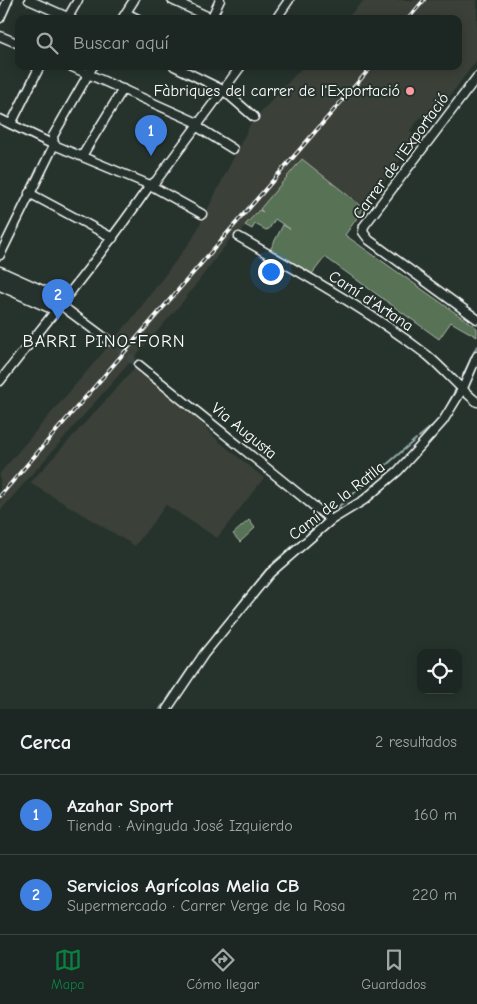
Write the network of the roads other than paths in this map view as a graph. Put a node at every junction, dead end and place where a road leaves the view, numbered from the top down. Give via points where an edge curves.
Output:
1 (8, 0) edge
2 (29, 0) edge
3 (78, 0) edge
4 (134, 0) edge
5 (172, 0) edge
6 (220, 0) edge
7 (289, 0) edge
8 (1, 15) edge
9 (62, 15) edge
10 (70, 15) edge
11 (125, 15) edge
12 (204, 15) edge
13 (212, 15) edge
14 (279, 15) edge
15 (0, 36) edge
16 (15, 42) edge
17 (38, 70) edge
18 (79, 70) edge
19 (90, 70) edge
20 (188, 70) edge
21 (238, 70) edge
22 (88, 74) junction
23 (477, 77) edge
24 (123, 89) junction
25 (223, 90) junction
26 (254, 117) dead end
27 (0, 119) edge
28 (11, 124) junction
29 (197, 124) junction
30 (54, 145) junction
31 (233, 149) dead end
32 (82, 156) junction
33 (150, 185) junction
34 (29, 194) junction
35 (202, 214) dead end
36 (240, 237) dead end
37 (113, 238) junction
38 (0, 254) edge
39 (0, 271) edge
40 (0, 278) edge
41 (0, 286) edge
42 (65, 300) junction
43 (55, 307) junction
44 (66, 309) dead end
45 (477, 319) edge
46 (109, 341) tunnel mouth
47 (477, 356) edge
48 (139, 365) tunnel mouth
49 (0, 381) edge
50 (463, 388) junction
51 (477, 402) edge
52 (331, 520) junction
53 (166, 709) edge

1 - 8 street
2 - 9 street
3 - 10 street
4 - 11 street
5 - 12 street
6 - 13 street
7 - 14 street
15 - 16 street
17 - 28 street
18 - 22 street
19 - 22 street
20 - 25 street
21 - 25 street
22 - 24 street
22 - 30 street via 53,136
23 - 45 street, Carrer de l'Exportació via 364,226 363,232 368,240
24 - 29 street
24 - 32 street
25 - 26 street
25 - 29 street
27 - 28 street
28 - 30 street
29 - 31 street
29 - 33 street
30 - 32 street
30 - 34 street
32 - 33 street
33 - 35 street
33 - 37 street
34 - 37 street
34 - 38 street
36 - 50 street, Camí d'Artana via 344,299 426,355
37 - 42 street
39 - 42 street
40 - 43 street
41 - 43 street
42 - 43 street
43 - 49 street
44 - 46 street
47 - 50 street, Camí de la Ratlla
48 - 52 street, Via Augusta
50 - 51 street, Camí d'Artana
50 - 52 street, Camí de la Ratlla via 443,421 398,471 364,500
52 - 53 street, Camí de la Ratlla via 270,573 204,654

